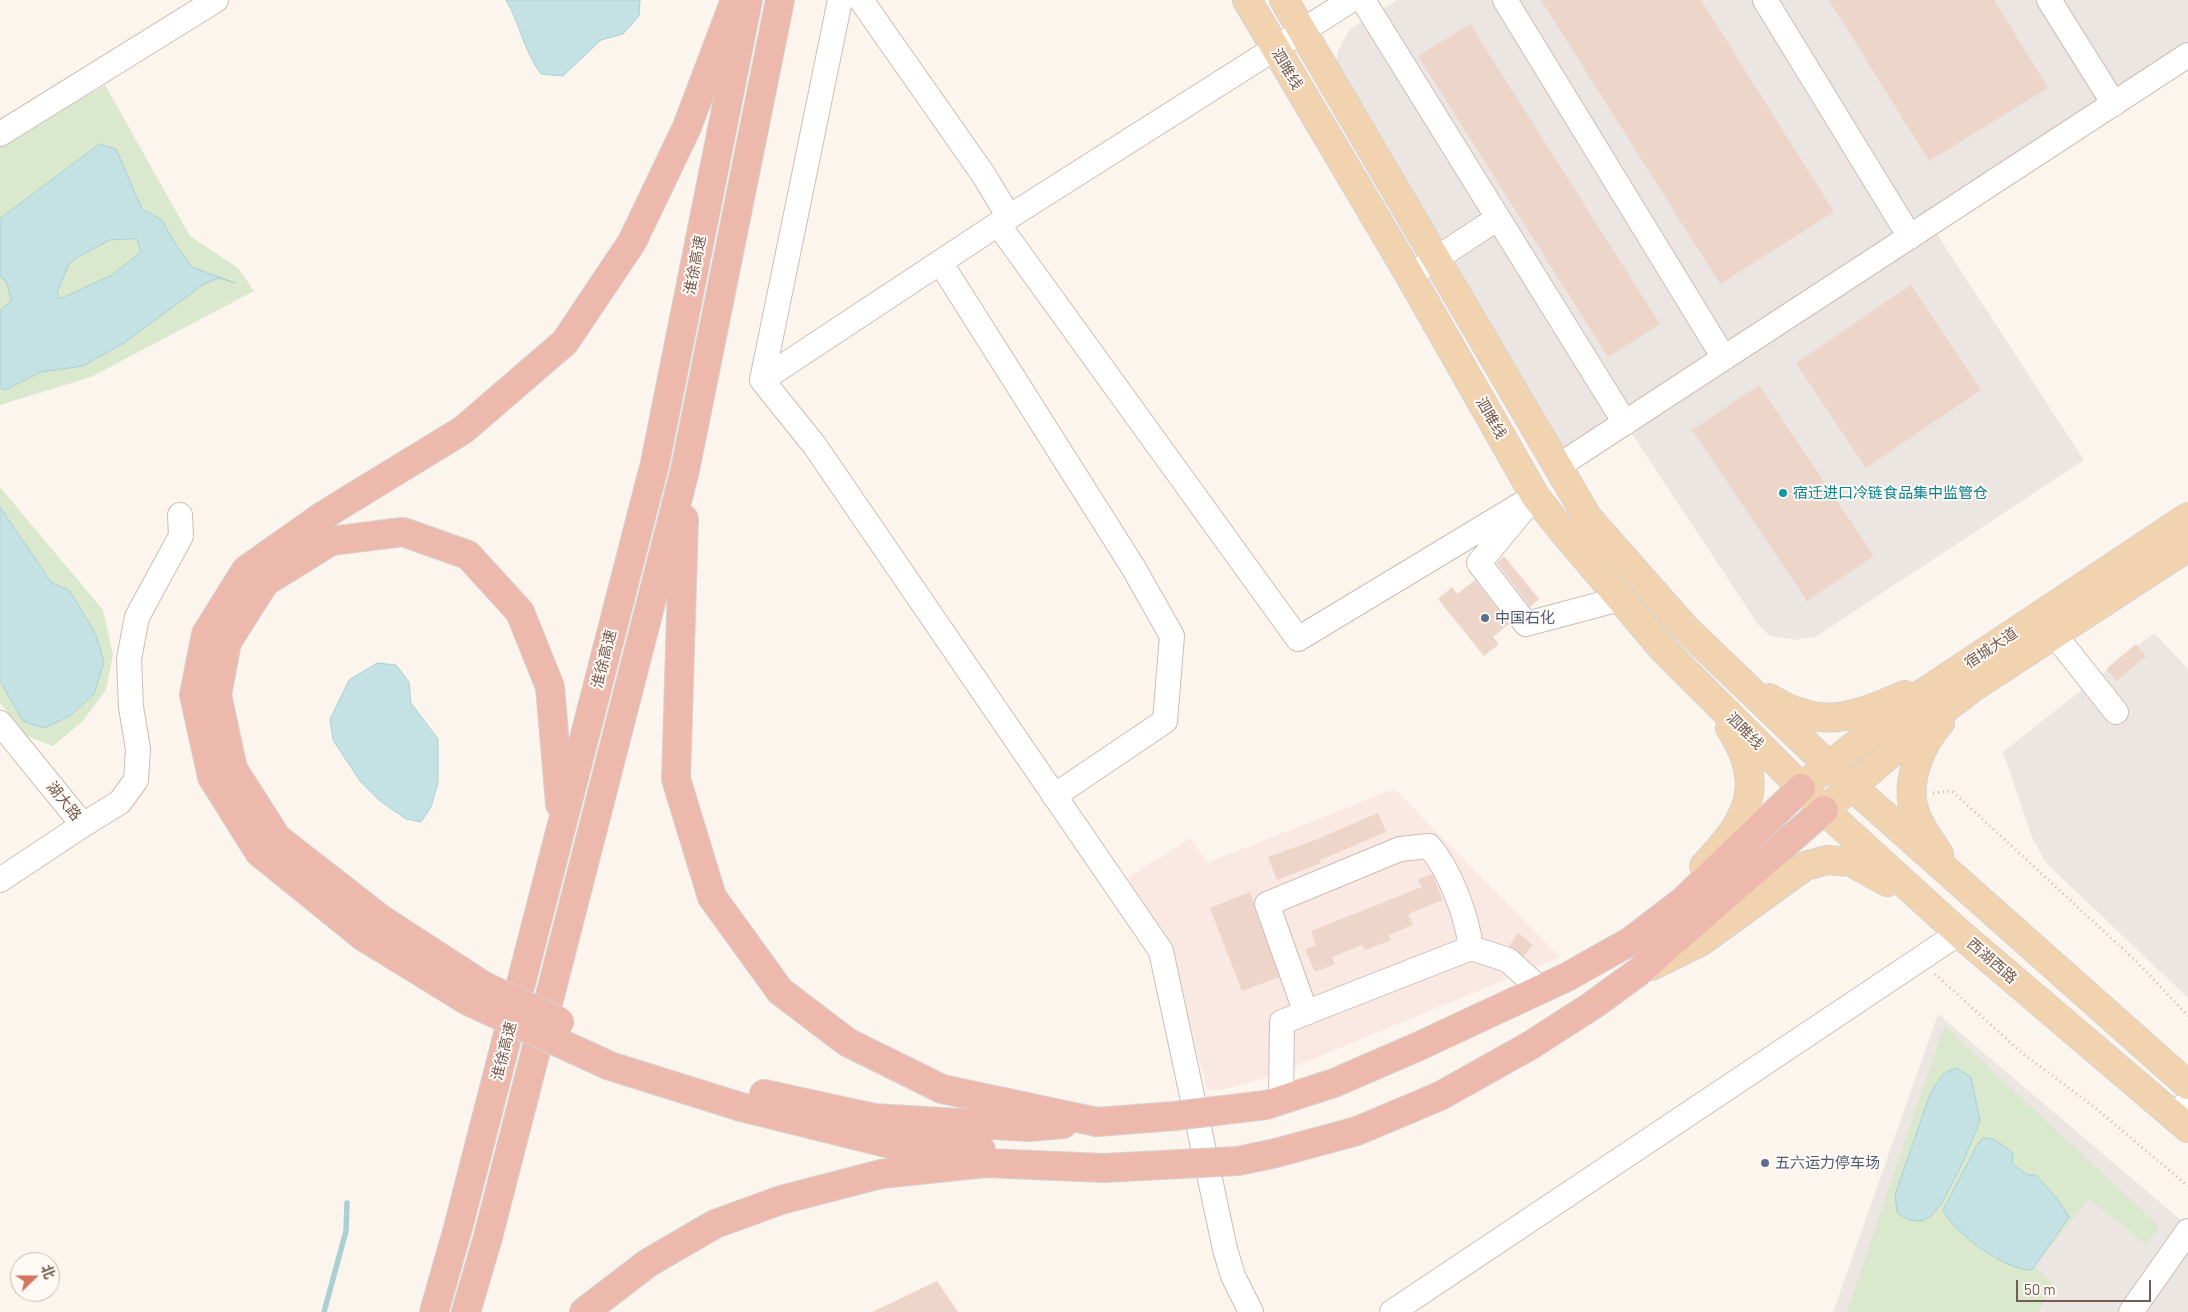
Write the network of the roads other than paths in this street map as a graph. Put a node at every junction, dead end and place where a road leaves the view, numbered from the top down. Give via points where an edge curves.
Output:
1 (735, 0) edge
2 (748, 0) edge
3 (780, 0) edge
4 (840, 0) edge
5 (861, 0) edge
6 (1247, 0) edge
7 (1284, 0) edge
8 (1351, 0) edge
9 (1363, 0) edge
10 (1505, 0) edge
11 (1765, 0) edge
12 (2049, 0) edge
13 (213, 1) edge
14 (1303, 30) junction
15 (1275, 48) junction
16 (2188, 55) edge
17 (2114, 104) junction
18 (1, 132) edge
19 (1498, 218) junction
20 (1004, 220) junction
21 (1910, 237) junction
22 (1436, 259) junction
23 (940, 262) junction
24 (1410, 276) junction
25 (1724, 358) junction
26 (762, 380) junction
27 (1624, 423) junction
28 (1557, 467) junction
29 (685, 470) junction
30 (1535, 496) junction
31 (180, 515) dead end
32 (2188, 517) edge
33 (2188, 547) edge
34 (1620, 599) junction
35 (2054, 634) junction
36 (1966, 678) junction
37 (1738, 679) junction
38 (1706, 692) junction
39 (2116, 712) dead end
40 (0, 723) edge
41 (1828, 765) junction
42 (1801, 788) junction
43 (1852, 788) junction
44 (1054, 796) junction
45 (1824, 810) junction
46 (83, 825) junction
47 (562, 826) junction
48 (268, 845) junction
49 (0, 880) edge
50 (1964, 887) junction
51 (1938, 914) junction
52 (1960, 933) junction
53 (1631, 941) junction
54 (1471, 948) junction
55 (1637, 974) junction
56 (1540, 989) junction
57 (1306, 1013) junction
58 (2188, 1085) edge
59 (739, 1097) junction
60 (1274, 1102) junction
61 (2183, 1115) edge
62 (1097, 1122) junction
63 (1104, 1168) junction
64 (2188, 1232) edge
65 (2138, 1309) edge
66 (434, 1312) edge
67 (466, 1312) edge
68 (584, 1312) edge
69 (1252, 1312) edge
70 (1392, 1312) edge

1 - 48 highway via 687,127 632,242 566,342 462,430 324,515 246,570 206,634 194,695 212,777
2 - 47 highway, 淮徐高速 via 654,463
3 - 29 highway, 淮徐高速
4 - 26 street
5 - 20 street via 983,174
6 - 15 main road, 泗睢线
7 - 14 main road
8 - 14 street
9 - 19 street
10 - 25 street
11 - 21 street
12 - 17 street
13 - 18 street
14 - 15 street
14 - 22 main road
15 - 20 street
15 - 24 main road, 泗睢线
16 - 17 street
17 - 21 street
19 - 22 street
19 - 27 street
20 - 23 street
20 - 30 street via 1298,639
21 - 25 street
22 - 24 street
22 - 28 main road
23 - 26 street
23 - 44 street via 1133,567 1172,636 1165,721
24 - 30 main road, 泗睢线
25 - 27 street
26 - 44 street via 815,446
27 - 28 street
28 - 37 main road via 1588,518 1685,628
29 - 62 highway via 676,778 712,897 780,991 847,1042 942,1089
29 - 67 highway, 淮徐高速
30 - 34 main road, 泗睢线
30 - 34 street via 1479,562 1526,624
31 - 46 street via 181,536 137,617 129,659 131,707 138,748 136,780 120,802
32 - 36 main road, 宿城大道
33 - 35 main road, 宿城大道
34 - 38 main road, 泗睢线
35 - 36 main road, 宿城大道
35 - 39 street
36 - 37 main road via 1851,716 1828,719 1785,709
36 - 41 main road, 宿城大道 via 1916,698
36 - 43 main road, 宿城大道 via 1930,721
36 - 50 main road via 1920,753 1913,784 1913,805 1922,827
37 - 41 main road
38 - 42 main road, 泗睢线
38 - 53 main road via 1743,748 1749,767 1745,812 1737,829 1718,851
40 - 46 street, 湖大路
41 - 42 main road, 宿城大道
41 - 43 main road
42 - 45 main road, 西湖西路
42 - 53 highway via 1682,902
43 - 45 main road, 宿城大道
43 - 50 main road
44 - 69 street via 1161,951 1225,1249 1233,1276
45 - 51 main road, 西湖西路
45 - 55 highway
46 - 49 street, 湖大路
47 - 48 highway via 550,687 520,612 468,555 403,532 332,541 265,582 227,642 217,695 233,769
47 - 66 highway, 淮徐高速
48 - 59 highway, bridge via 364,937 468,1001 610,1066
50 - 58 main road
51 - 52 main road, 西湖西路
51 - 55 main road via 1874,873 1851,862 1826,860 1805,866 1700,942
52 - 61 main road, 西湖西路
52 - 70 street
53 - 56 highway
54 - 56 street via 1508,960
54 - 57 street
54 - 57 street via 1469,931 1442,861 1429,846 1400,849 1267,904
55 - 63 highway, bridge via 1538,1040 1440,1096 1358,1131 1238,1161
56 - 60 highway via 1417,1048
57 - 60 street via 1282,1022
59 - 62 highway via 874,1118 1028,1127
59 - 63 highway via 894,1145 1025,1152
60 - 62 highway, bridge via 1174,1116
63 - 68 highway via 986,1163 881,1174 781,1200 715,1224 648,1263
64 - 65 street

